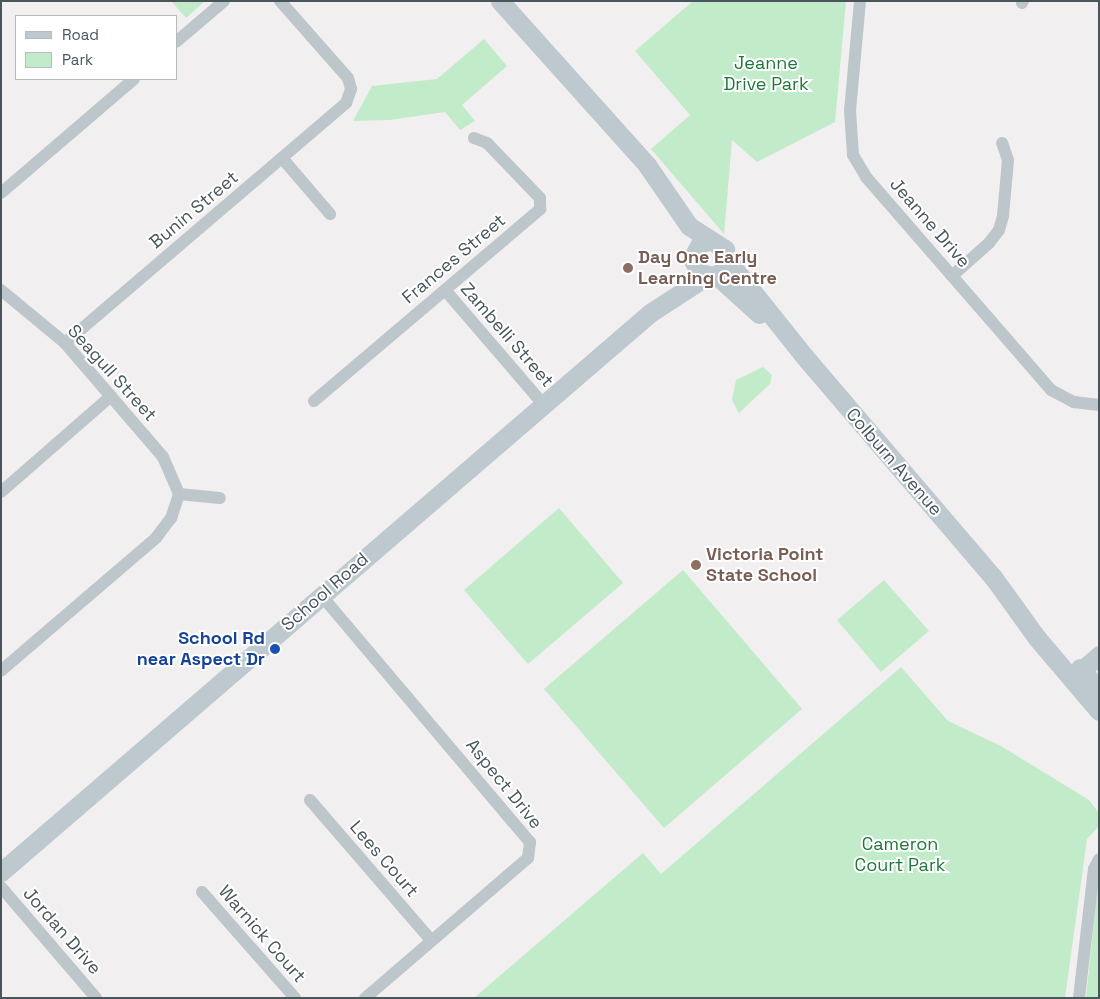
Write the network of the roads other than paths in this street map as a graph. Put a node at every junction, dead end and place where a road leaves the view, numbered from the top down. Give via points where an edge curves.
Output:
1 (224, 1) edge
2 (280, 1) edge
3 (500, 1) edge
4 (860, 1) edge
5 (178, 40) edge
6 (133, 80) edge
7 (582, 96) junction
8 (474, 138) dead end
9 (1002, 143) dead end
10 (282, 158) junction
11 (1, 193) edge
12 (330, 214) dead end
13 (710, 240) junction
14 (707, 266) junction
15 (952, 276) junction
16 (1, 290) edge
17 (445, 290) junction
18 (65, 343) junction
19 (111, 396) junction
20 (314, 401) dead end
21 (543, 404) junction
22 (1099, 405) edge
23 (1, 492) edge
24 (179, 494) junction
25 (220, 498) dead end
26 (321, 596) junction
27 (1099, 655) edge
28 (1, 671) edge
29 (1087, 680) edge
30 (1099, 711) edge
31 (310, 800) dead end
32 (1099, 859) edge
33 (1, 872) edge
34 (1, 888) edge
35 (202, 892) dead end
36 (430, 940) junction
37 (96, 998) edge
38 (295, 998) edge
39 (366, 998) edge
40 (1079, 998) edge

1 - 5 street
2 - 10 street, Bunin Street via 348,78 351,89 346,103
3 - 7 main road, Colburn Avenue
4 - 15 street, Jeanne Drive via 850,110 853,154 866,177
6 - 11 street
7 - 13 main road, Colburn Avenue via 647,165 689,226
7 - 14 main road, Colburn Avenue
8 - 17 street, Frances Street via 487,143 540,198 540,209
9 - 15 street via 1008,160 999,230
10 - 12 street
10 - 18 street, Bunin Street
13 - 14 main road via 700,244
13 - 14 main road, Colburn Avenue via 725,249
14 - 21 main road, School Road
14 - 29 main road, Colburn Avenue via 796,346 993,577 1044,626
15 - 22 street, Jeanne Drive via 1051,390 1074,402
16 - 18 street, Seagull Street
17 - 20 street, Frances Street
17 - 21 street, Zambelli Street
18 - 19 street, Seagull Street
19 - 23 street
19 - 24 street, Seagull Street via 163,457
21 - 26 main road, School Road
24 - 25 street
24 - 28 street via 171,518 156,538
26 - 33 main road, School Road
26 - 36 street, Aspect Drive via 530,842 528,858
27 - 29 main road
29 - 30 main road, Colburn Avenue
31 - 36 street, Lees Court
32 - 40 street via 1094,869
34 - 37 street, Jordan Drive
35 - 38 street, Warnick Court
36 - 39 street, Aspect Drive

